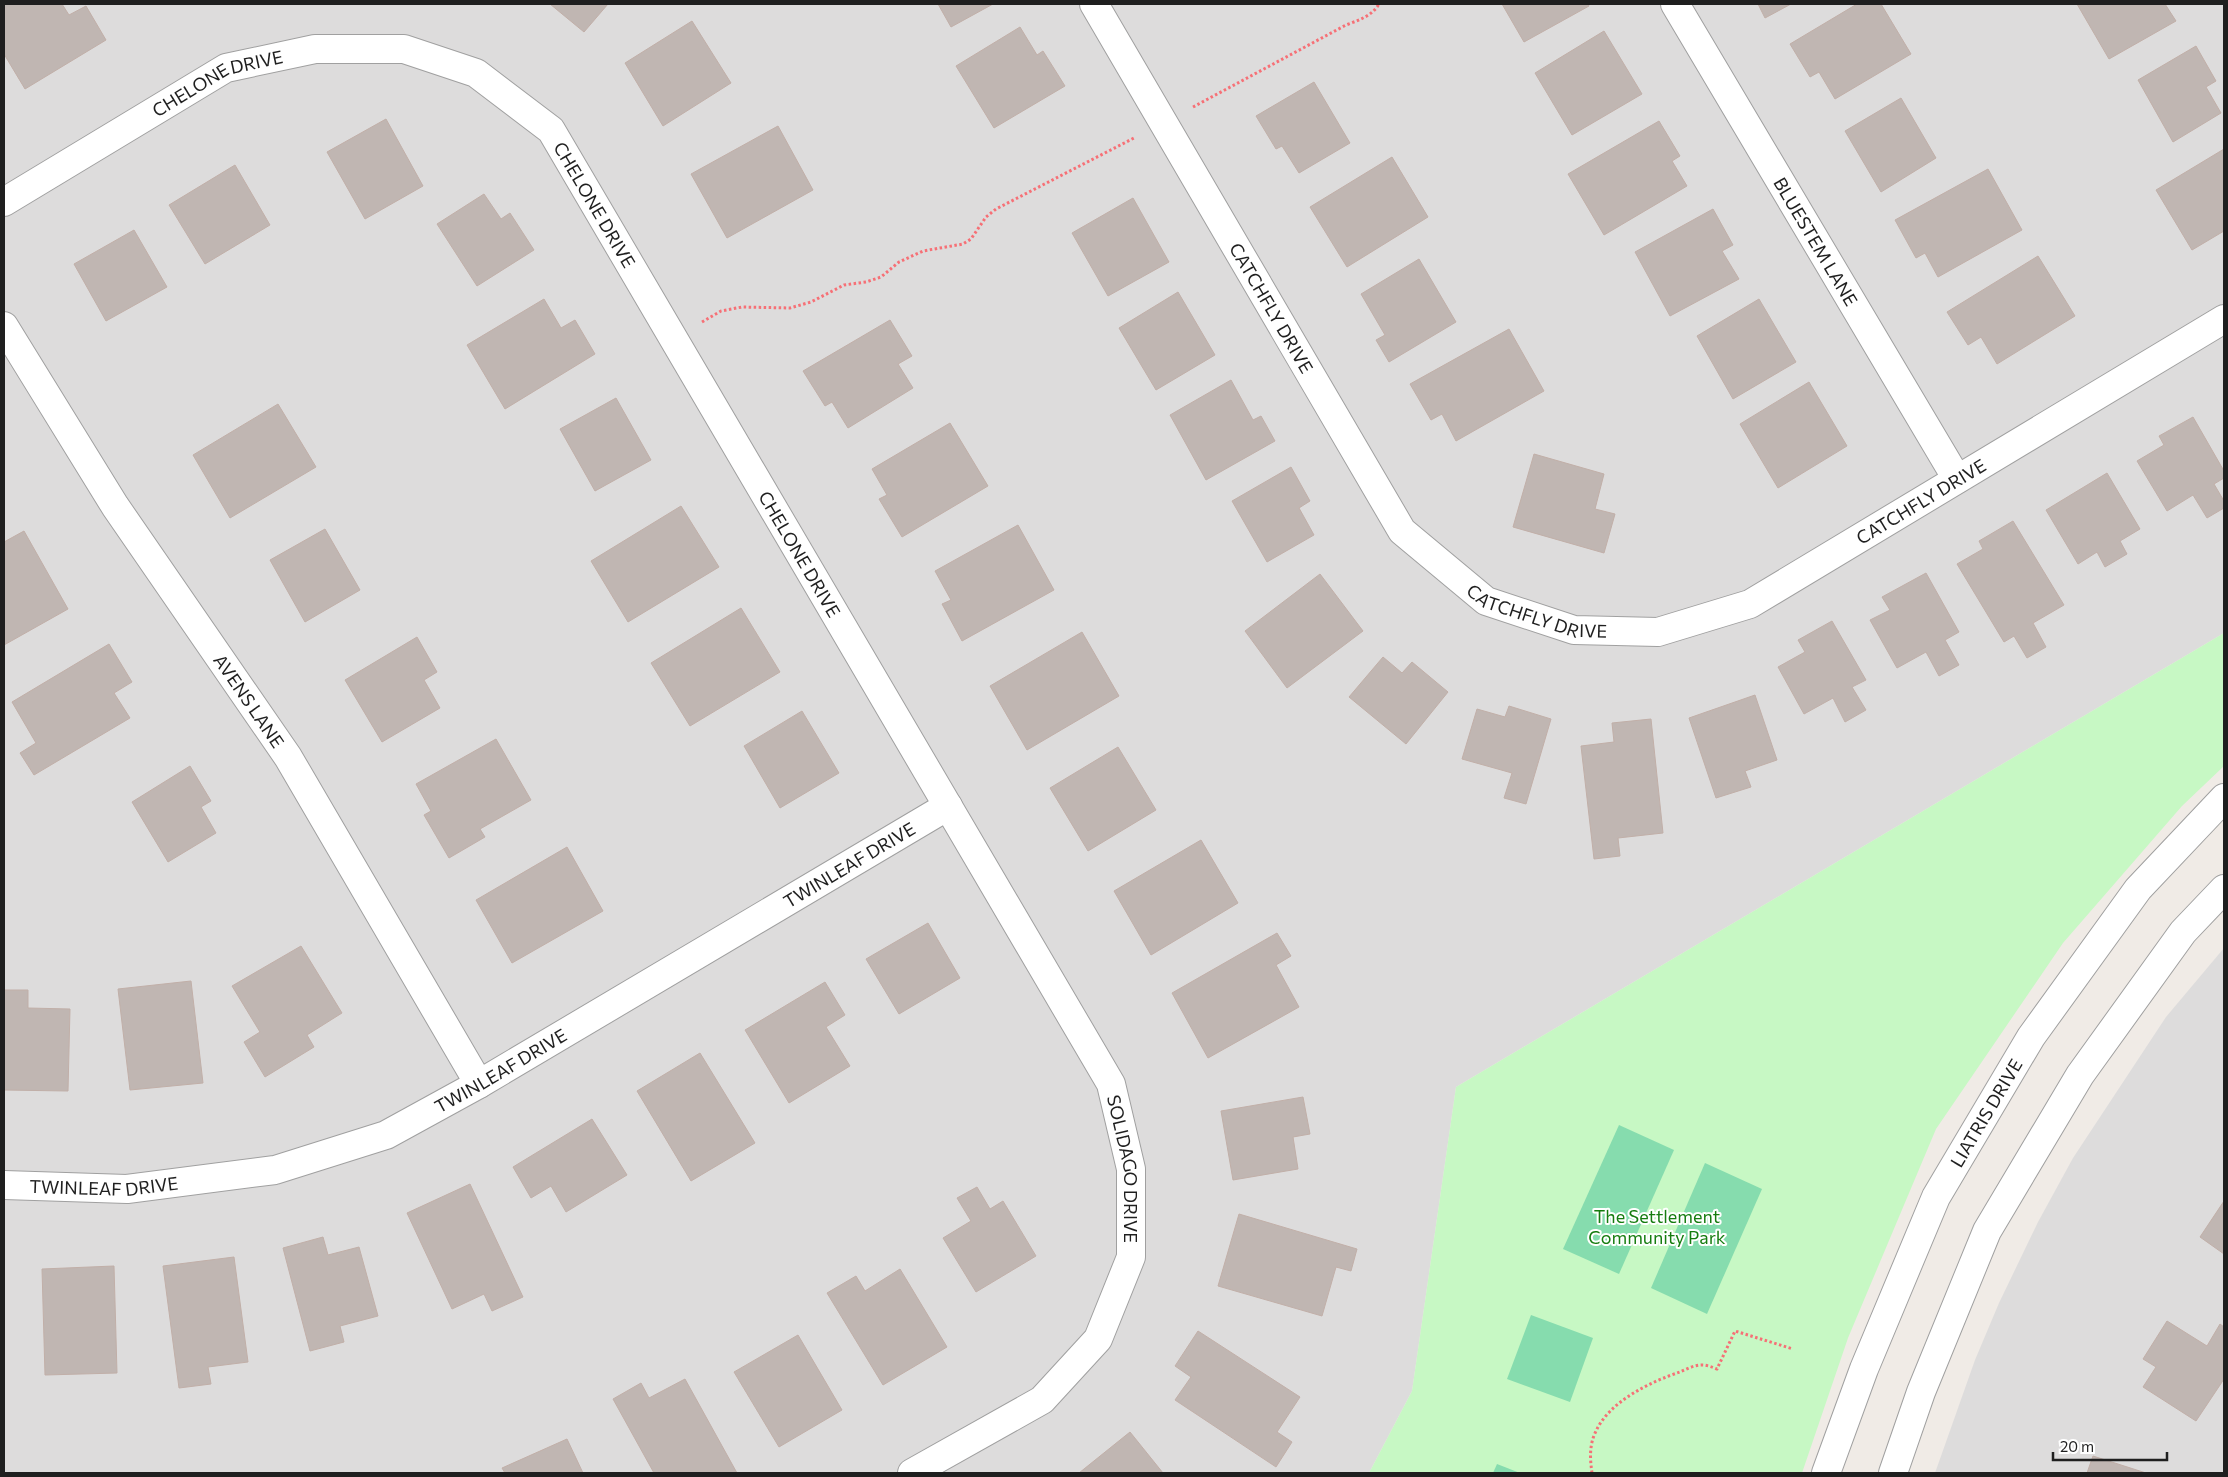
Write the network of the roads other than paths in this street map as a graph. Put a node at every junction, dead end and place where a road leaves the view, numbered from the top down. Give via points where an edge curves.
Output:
1 (1094, 4) edge
2 (1675, 4) edge
3 (4, 202) edge
4 (2224, 319) edge
5 (4, 326) edge
6 (1957, 479) junction
7 (2224, 798) edge
8 (948, 806) junction
9 (2224, 889) edge
10 (479, 1084) junction
11 (4, 1185) edge
12 (912, 1473) edge
13 (1826, 1473) edge
14 (1893, 1473) edge

1 - 6 street, CATCHFLY DRIVE via 1402,531 1486,601 1574,630 1658,632 1750,604
2 - 6 street, BLUESTEM LANE
3 - 8 street, CHELONE DRIVE via 226,68 315,49 404,49 476,73 550,130
4 - 6 street, CATCHFLY DRIVE
5 - 10 street, AVENS LANE via 115,506 288,757
7 - 13 street, LIATRIS DRIVE via 2132,897 2031,1037 1936,1197 1864,1369
8 - 10 street, TWINLEAF DRIVE
8 - 12 street, SOLIDAGO DRIVE via 1111,1084 1131,1169 1131,1257 1098,1339 1042,1400
9 - 14 street via 2183,932 2080,1075 1987,1232 1920,1392
10 - 11 street, TWINLEAF DRIVE via 386,1136 275,1170 127,1189

